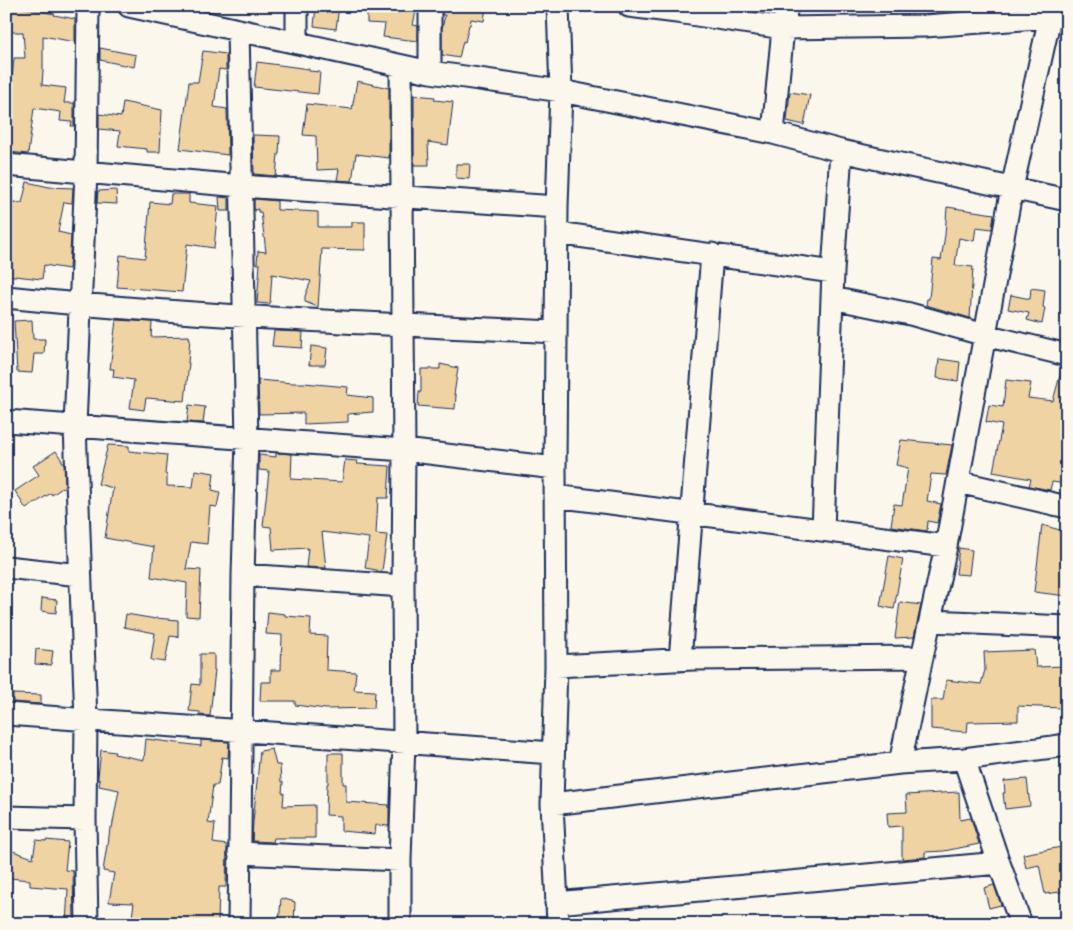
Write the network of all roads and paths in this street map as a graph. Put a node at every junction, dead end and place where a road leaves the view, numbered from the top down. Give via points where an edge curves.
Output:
1 (88, 6) edge
2 (129, 6) edge
3 (297, 6) edge
4 (430, 6) edge
5 (558, 6) edge
6 (628, 6) edge
7 (787, 6) edge
8 (168, 10) edge
9 (1050, 11) edge
10 (926, 16) edge
11 (783, 28) junction
12 (238, 30) junction
13 (298, 43) junction
14 (402, 66) junction
15 (430, 72) junction
16 (561, 91) junction
17 (773, 134) junction
18 (841, 151) junction
19 (6, 165) edge
20 (86, 172) junction
21 (241, 186) junction
22 (1012, 188) junction
23 (402, 197) junction
24 (1067, 200) edge
25 (557, 207) junction
26 (557, 233) junction
27 (712, 254) junction
28 (833, 272) junction
29 (6, 297) edge
30 (832, 298) junction
31 (80, 304) junction
32 (244, 317) junction
33 (403, 325) junction
34 (556, 332) junction
35 (985, 335) junction
36 (1067, 355) edge
37 (6, 422) edge
38 (74, 426) junction
39 (247, 439) junction
40 (404, 450) junction
41 (555, 468) junction
42 (958, 482) junction
43 (555, 496) junction
44 (1067, 507) edge
45 (691, 514) junction
46 (823, 530) junction
47 (946, 546) junction
48 (6, 568) edge
49 (244, 574) junction
50 (80, 575) junction
51 (403, 586) junction
52 (930, 621) junction
53 (1067, 627) edge
54 (922, 656) junction
55 (680, 660) junction
56 (556, 666) junction
57 (6, 714) edge
58 (86, 720) junction
59 (241, 730) junction
60 (404, 742) junction
61 (1067, 745) edge
62 (553, 753) junction
63 (964, 760) junction
64 (900, 763) junction
65 (552, 804) junction
66 (6, 817) edge
67 (85, 818) junction
68 (239, 853) junction
69 (400, 860) junction
70 (999, 863) junction
71 (556, 903) junction
72 (87, 924) edge
73 (239, 924) edge
74 (400, 924) edge
75 (558, 924) edge
76 (1022, 924) edge

1 - 20 street
2 - 8 street
3 - 13 street
4 - 15 street
5 - 16 street
6 - 11 street
7 - 11 street
8 - 12 street
9 - 10 street
9 - 22 street
10 - 11 street
11 - 17 street
12 - 13 street
12 - 21 street
13 - 14 street
14 - 15 street
14 - 23 street
15 - 16 street
16 - 17 street
16 - 25 street
17 - 18 street
18 - 22 street
18 - 28 street
19 - 20 street
20 - 21 street
20 - 31 street
21 - 23 street
21 - 32 street
22 - 24 street
22 - 35 street
23 - 25 street
23 - 33 street
25 - 26 street
26 - 27 street
26 - 34 street
27 - 28 street
27 - 45 street
28 - 30 street
29 - 31 street
30 - 35 street via 910,314
30 - 46 street
31 - 32 street
31 - 38 street
32 - 33 street
32 - 39 street
33 - 34 street
33 - 40 street
34 - 41 street
35 - 36 street
35 - 42 street
37 - 38 street
38 - 39 street
38 - 50 street
39 - 40 street
39 - 49 street
40 - 41 street
40 - 51 street
41 - 43 street
42 - 44 street
42 - 47 street
43 - 45 street
43 - 56 street
45 - 46 street
45 - 55 street
46 - 47 street
47 - 52 street
48 - 50 street
49 - 51 street
49 - 59 street
50 - 58 street
51 - 60 street
52 - 53 street
52 - 54 street
54 - 55 street
54 - 64 street
55 - 56 street
56 - 62 street
57 - 58 street
58 - 59 street
58 - 67 street
59 - 60 street
59 - 68 street
60 - 62 street
60 - 69 street
61 - 63 street
62 - 65 street
63 - 64 street
63 - 70 street
64 - 65 street
65 - 71 street
66 - 67 street
67 - 72 street
68 - 69 street
68 - 73 street
69 - 74 street
70 - 71 street
70 - 76 street
71 - 75 street

